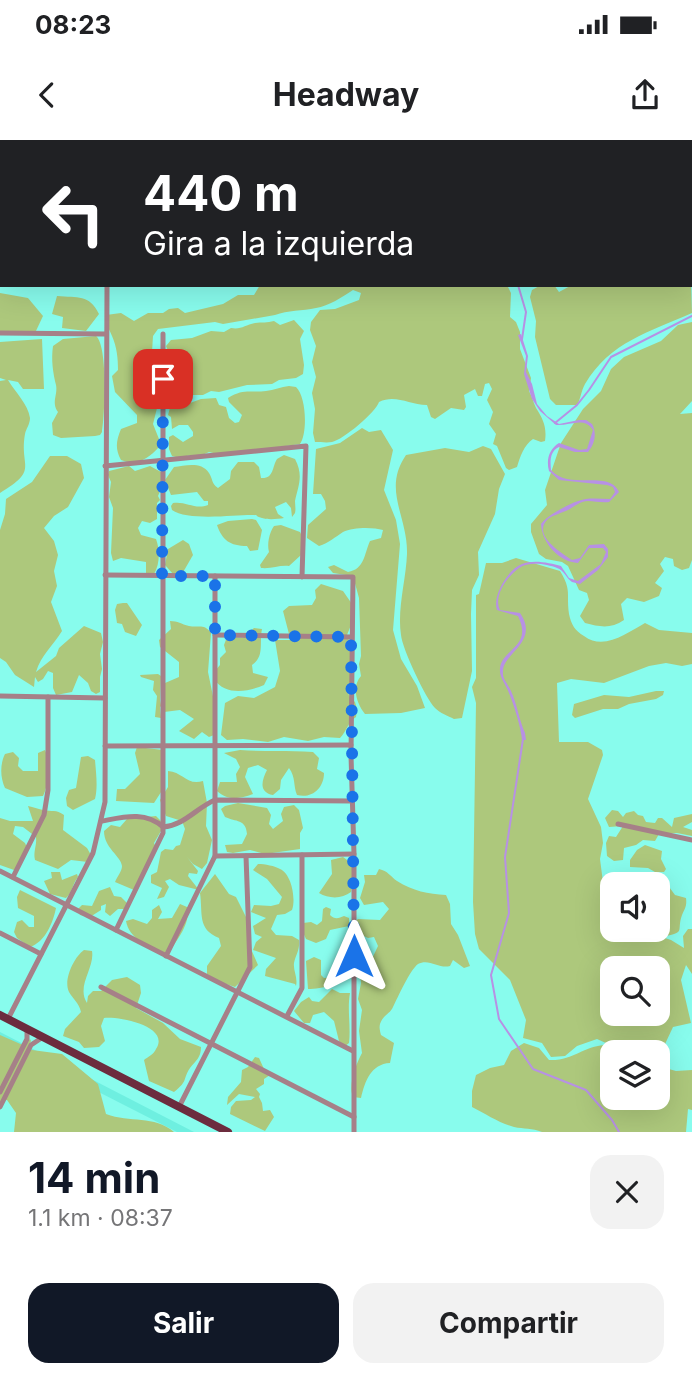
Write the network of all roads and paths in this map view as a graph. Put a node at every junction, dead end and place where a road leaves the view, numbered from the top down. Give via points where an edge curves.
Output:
1 (107, 287) edge
2 (0, 333) edge
3 (106, 334) junction
4 (163, 334) dead end
5 (164, 460) junction
6 (105, 466) junction
7 (105, 575) junction
8 (162, 576) junction
9 (215, 576) junction
10 (302, 577) junction
11 (215, 635) junction
12 (351, 637) junction
13 (0, 696) edge
14 (48, 697) junction
15 (105, 698) junction
16 (215, 745) junction
17 (351, 745) junction
18 (105, 746) junction
19 (163, 746) junction
20 (215, 800) junction
21 (352, 800) junction
22 (102, 821) junction
23 (618, 824) dead end
24 (163, 827) junction
25 (692, 840) edge
26 (354, 854) junction
27 (302, 855) junction
28 (215, 856) junction
29 (246, 856) junction
30 (0, 871) edge
31 (13, 877) junction
32 (67, 905) junction
33 (116, 930) junction
34 (0, 933) edge
35 (41, 954) junction
36 (166, 956) junction
37 (101, 987) dead end
38 (237, 993) junction
39 (288, 1016) junction
40 (4, 1017) edge
41 (27, 1029) junction
42 (43, 1037) junction
43 (210, 1044) junction
44 (353, 1051) junction
45 (0, 1092) edge
46 (0, 1107) edge
47 (179, 1107) junction
48 (354, 1116) junction
49 (228, 1132) edge
50 (354, 1132) edge

1 - 3 street
2 - 3 street
3 - 6 street
4 - 5 street
5 - 6 street
5 - 8 street
5 - 10 street via 306,446
6 - 7 street
7 - 8 street
7 - 15 street
8 - 9 street
8 - 19 street
9 - 10 street
9 - 11 street
10 - 12 street via 352,577
11 - 12 street
11 - 16 street
12 - 17 street
13 - 14 street
14 - 15 street
14 - 31 street via 44,815
15 - 18 street
16 - 17 street
16 - 19 street
16 - 20 street
17 - 21 street
18 - 19 street
18 - 22 street
19 - 24 street
20 - 21 street
20 - 24 street via 178,824
20 - 28 street
21 - 26 street
22 - 24 street via 149,817
22 - 32 street via 93,853
23 - 25 street
24 - 33 street
26 - 27 street
26 - 44 street
27 - 29 street
27 - 39 street via 302,988
28 - 29 street
28 - 36 street
29 - 38 street via 250,967
30 - 31 street
31 - 32 street
32 - 33 street
32 - 35 street
33 - 36 street
34 - 35 street
35 - 40 street
36 - 38 street
37 - 43 street
38 - 39 street
38 - 43 street
39 - 44 street
40 - 41 main road
41 - 42 main road
41 - 45 street
42 - 46 street via 31,1045
42 - 47 main road
43 - 47 street
43 - 48 street
44 - 48 street
47 - 49 main road
48 - 50 street

